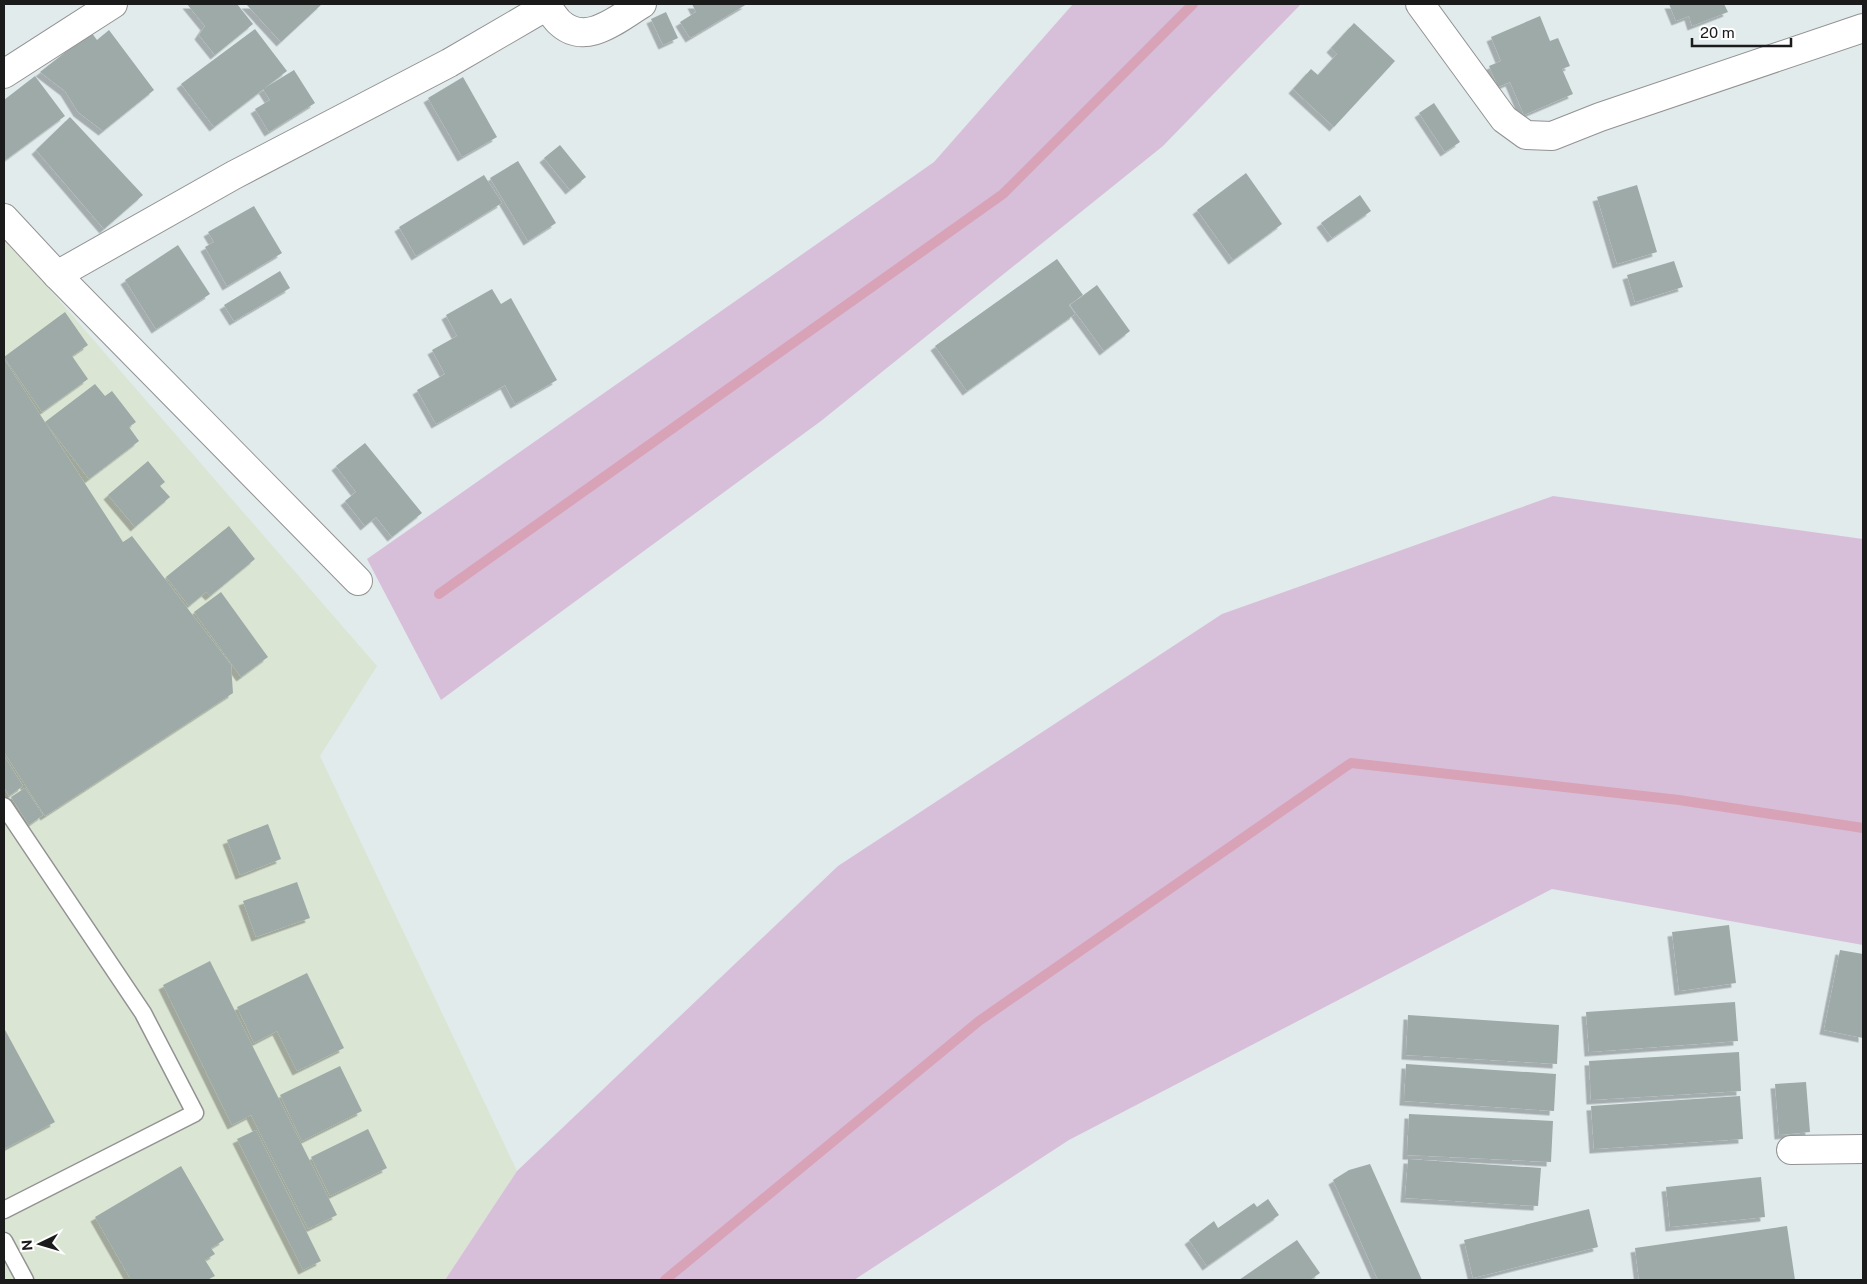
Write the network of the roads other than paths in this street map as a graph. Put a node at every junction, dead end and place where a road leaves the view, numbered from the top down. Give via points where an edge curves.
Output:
1 (113, 4) edge
2 (642, 4) edge
3 (1420, 4) edge
4 (546, 5) edge
5 (1863, 28) edge
6 (4, 74) edge
7 (4, 218) edge
8 (57, 275) junction
9 (358, 581) dead end
10 (4, 806) edge
11 (1863, 1149) edge
12 (1791, 1150) dead end
13 (4, 1210) edge
14 (4, 1241) edge
15 (24, 1280) edge

1 - 6 street
2 - 4 street via 587,34 560,23
3 - 5 street via 1504,119 1526,134 1552,136
4 - 8 street via 450,63 234,175
7 - 8 street
8 - 9 street
10 - 13 lane via 143,1013 195,1113
11 - 12 street
14 - 15 lane

